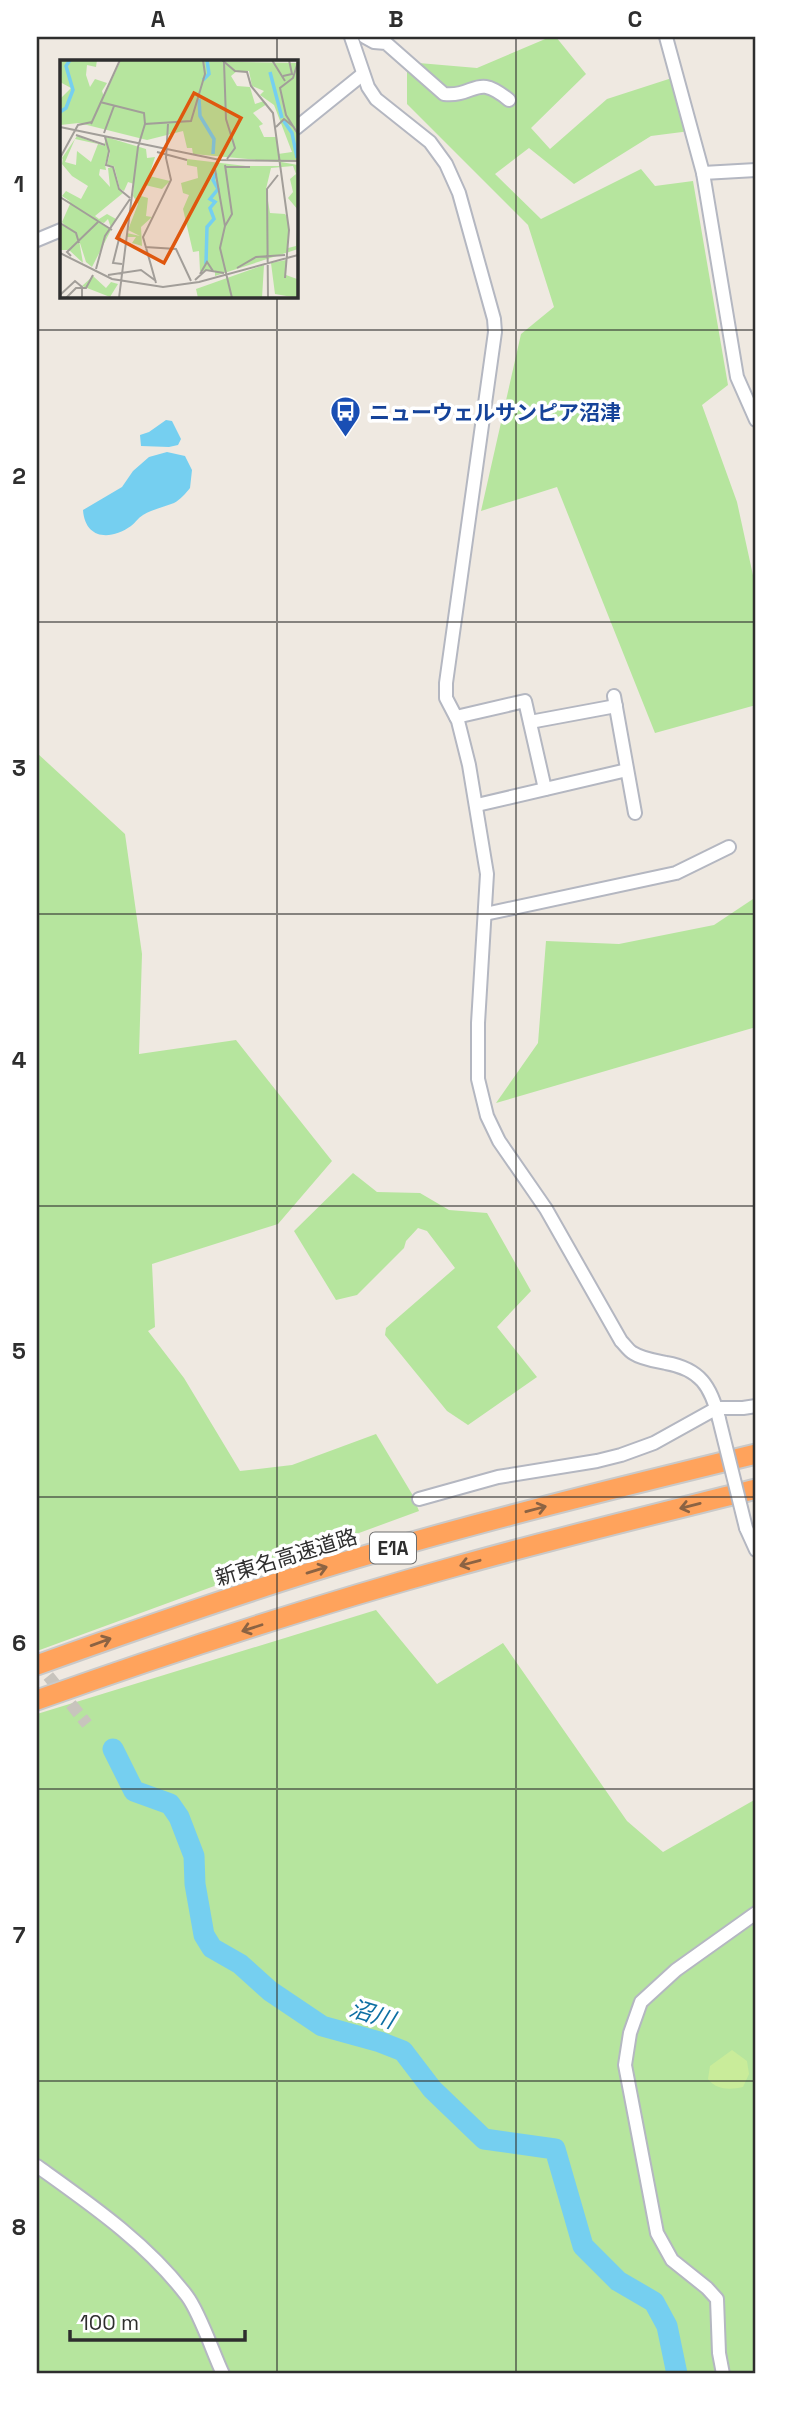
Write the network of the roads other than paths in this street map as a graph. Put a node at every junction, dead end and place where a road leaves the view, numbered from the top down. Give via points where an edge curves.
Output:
1 (351, 37) edge
2 (365, 37) edge
3 (666, 37) edge
4 (363, 74) junction
5 (509, 100) dead end
6 (298, 126) edge
7 (756, 170) edge
8 (703, 173) junction
9 (60, 230) edge
10 (37, 240) edge
11 (756, 420) edge
12 (456, 717) junction
13 (530, 722) junction
14 (627, 770) junction
15 (545, 789) junction
16 (477, 805) junction
17 (635, 813) dead end
18 (729, 846) dead end
19 (485, 914) junction
20 (756, 1406) edge
21 (718, 1413) junction
22 (756, 1454) edge
23 (756, 1489) edge
24 (419, 1499) dead end
25 (756, 1550) edge
26 (37, 1665) edge
27 (37, 1700) edge
28 (756, 1913) edge
29 (37, 2166) edge
30 (223, 2374) edge
31 (723, 2374) edge

1 - 4 street
2 - 5 street via 386,43 444,94 480,85
3 - 8 street
4 - 6 street
4 - 12 street via 376,99 430,142 446,164 459,193 494,319 446,683 446,698
7 - 8 street
8 - 11 street via 737,377
9 - 10 street
12 - 13 street via 525,701
12 - 16 street
13 - 14 street via 615,701
13 - 15 street
14 - 15 street
14 - 17 street
15 - 16 street
16 - 19 street via 487,874
18 - 19 street via 676,873
19 - 21 street via 478,1079 487,1116 621,1341 633,1353 685,1366 704,1382
20 - 21 street
21 - 24 street via 621,1455 498,1477
21 - 25 street, bridge via 746,1528
26 -> 22 highway, 新東名高速道路 / E1A via 314,1571 455,1530
23 -> 27 highway, E1A via 318,1606
28 - 31 street via 676,1970 641,2002 625,2065 657,2233 672,2260 717,2299
29 - 30 street via 104,2214 188,2298

